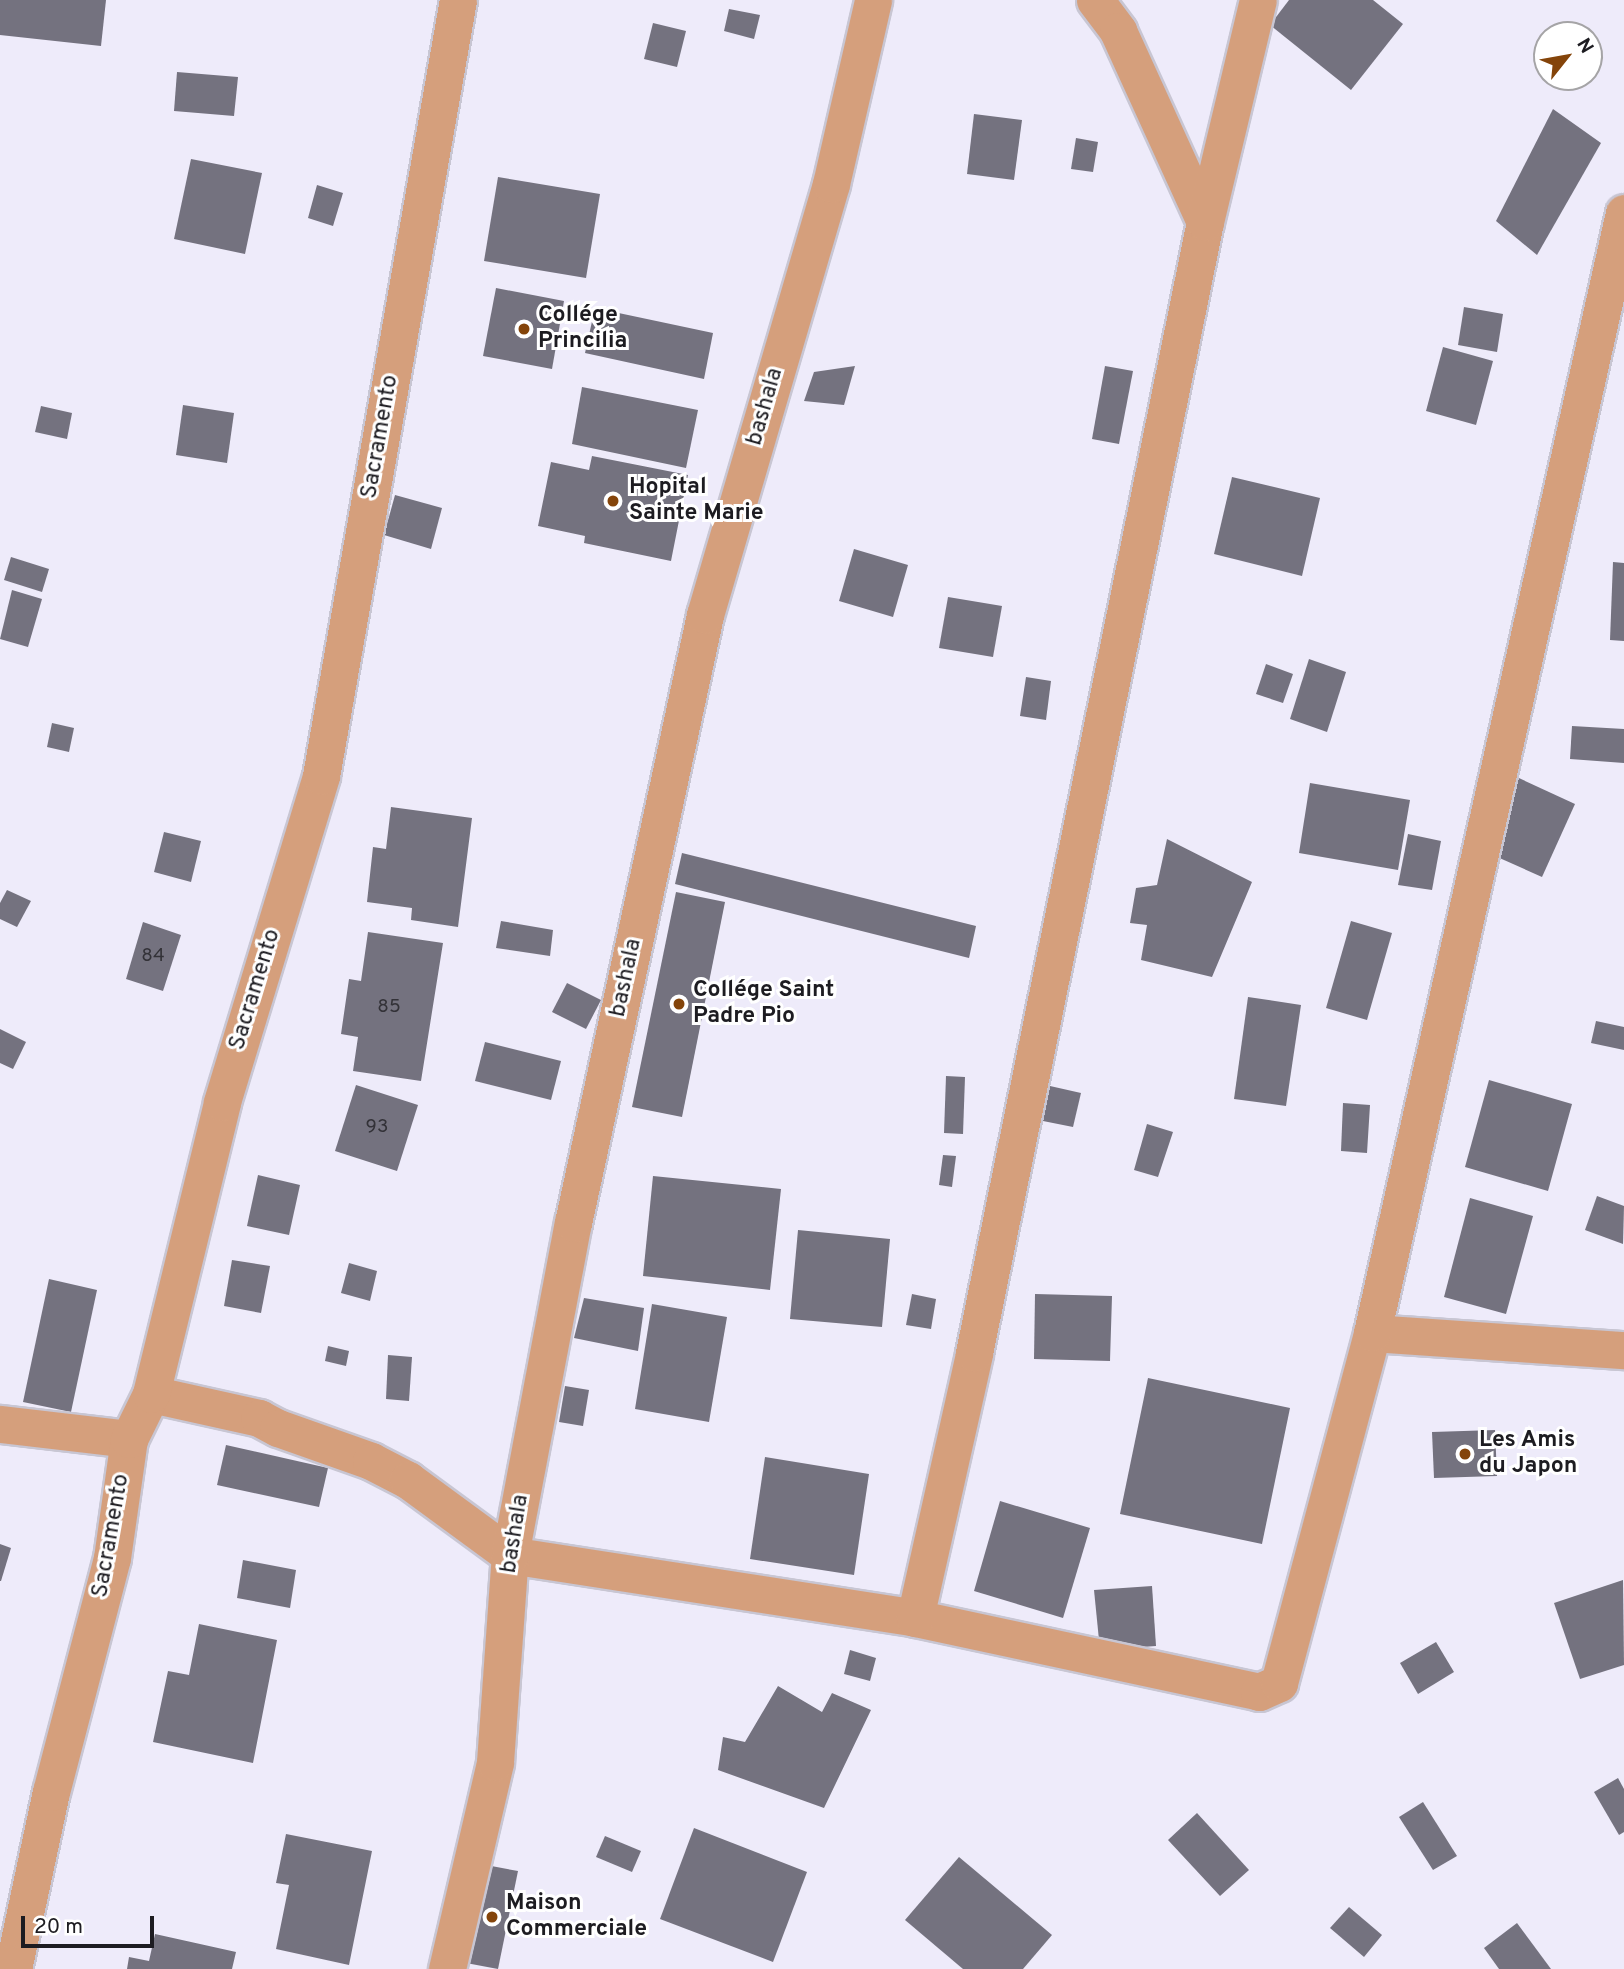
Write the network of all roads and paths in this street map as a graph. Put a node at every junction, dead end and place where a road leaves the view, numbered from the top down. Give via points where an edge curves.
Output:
1 (458, 0) edge
2 (873, 0) edge
3 (1095, 0) edge
4 (1258, 0) edge
5 (1624, 213) edge
6 (1205, 222) junction
7 (1372, 1333) junction
8 (1624, 1350) edge
9 (151, 1394) junction
10 (0, 1424) edge
11 (129, 1439) junction
12 (510, 1555) junction
13 (915, 1618) junction
14 (13, 1969) edge
15 (447, 1969) edge

1 - 9 street, Sacramento via 321,776 222,1102
2 - 12 street, bashala via 831,184 705,615 573,1223
3 - 6 street via 1118,31
4 - 6 street
5 - 7 street
6 - 13 street via 974,1353
7 - 8 street
7 - 13 street via 1279,1684 1259,1692
9 - 11 street, Sacramento
9 - 12 street via 259,1418 371,1461 408,1480
10 - 11 street
11 - 14 street, Sacramento via 112,1558 51,1792
12 - 13 street
12 - 15 street, bashala via 495,1762

